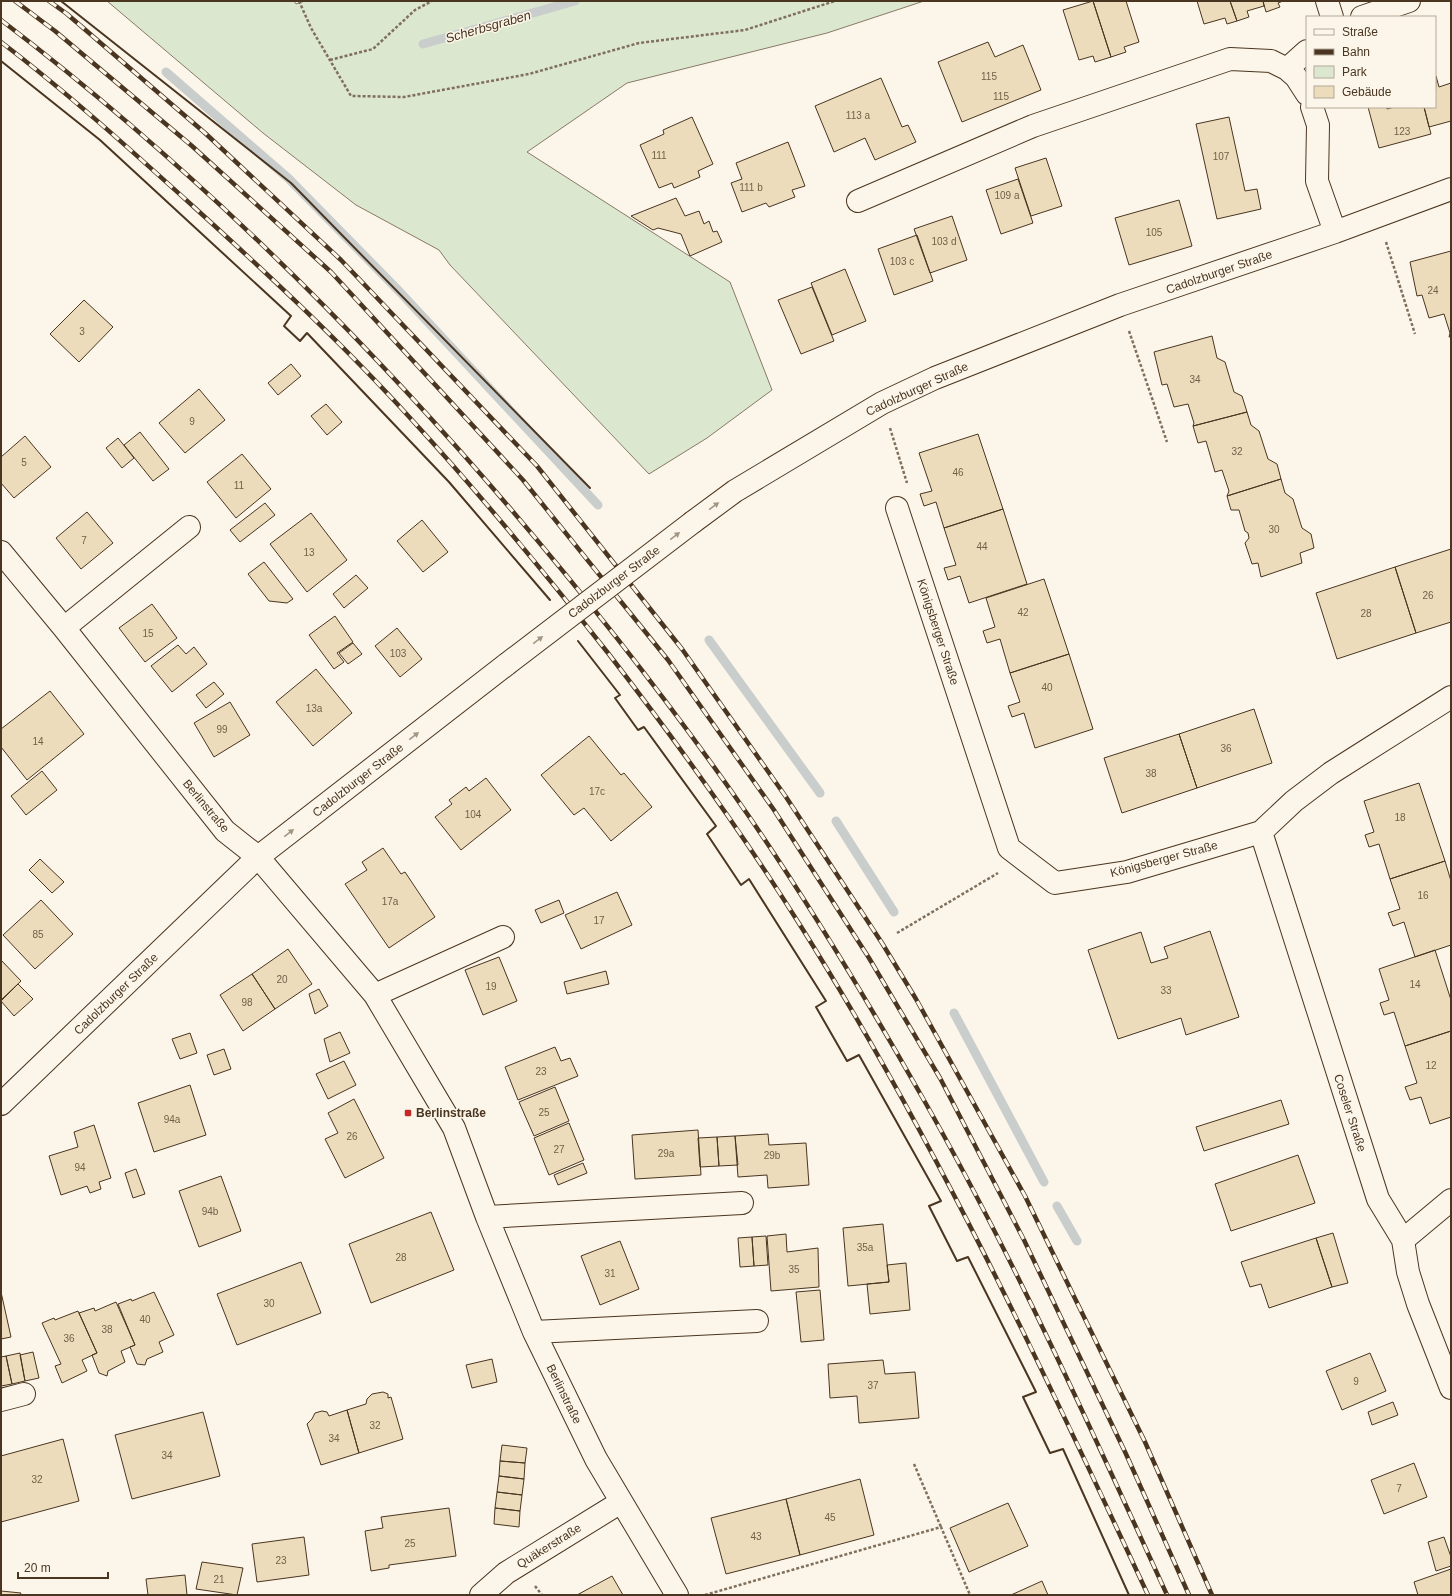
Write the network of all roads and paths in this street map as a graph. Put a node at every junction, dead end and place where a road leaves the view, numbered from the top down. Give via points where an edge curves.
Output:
1 (299, 1) edge
2 (432, 1) edge
3 (835, 1) edge
4 (1327, 1) edge
5 (1409, 1) edge
6 (1332, 16) edge
7 (1365, 16) edge
8 (1306, 52) edge
9 (330, 60) junction
10 (1287, 69) junction
11 (1306, 92) edge
12 (1312, 108) edge
13 (1451, 189) edge
14 (858, 201) dead end
15 (1378, 217) junction
16 (1335, 232) junction
17 (1120, 305) junction
18 (1415, 334) dead end
19 (882, 403) junction
20 (1167, 442) dead end
21 (897, 508) joint
22 (189, 527) dead end
23 (1, 552) edge
24 (64, 628) junction
25 (1451, 697) edge
26 (1261, 832) junction
27 (258, 857) junction
28 (1023, 858) junction
29 (897, 933) dead end
30 (503, 937) dead end
31 (375, 995) junction
32 (1, 1104) edge
33 (1451, 1200) edge
34 (742, 1203) dead end
35 (487, 1217) junction
36 (1403, 1240) junction
37 (756, 1322) dead end
38 (534, 1332) junction
39 (1451, 1388) edge
40 (24, 1394) dead end
41 (1, 1400) edge
42 (914, 1464) dead end
43 (621, 1502) junction
44 (941, 1526) junction
45 (481, 1595) edge
46 (677, 1595) edge
47 (705, 1595) edge
48 (970, 1595) edge

1 - 9 path
2 - 9 path via 415,10 373,49
3 - 9 path via 745,30 639,43 529,74 404,97 351,96
4 - 6 street
5 - 7 street
8 - 10 street
10 - 11 street
10 - 14 street via 1270,61 1230,60 1033,126
12 - 16 street via 1318,125 1317,181
13 - 15 street, Cadolzburger Straße
15 - 16 street, Cadolzburger Straße
15 - 18 path
16 - 17 street, Cadolzburger Straße
17 - 19 street, Cadolzburger Straße via 935,378
17 - 20 path
19 - 21 path via 913,501
27 -> 19 street, Cadolzburger Straße, bridge via 735,491
21 - 28 street, Königsberger Straße via 1009,848
22 - 24 street
23 - 24 street, Berlinstraße
24 - 27 street, Berlinstraße via 225,831
25 - 26 street, Königsberger Straße via 1330,773 1294,801
26 - 28 street, Königsberger Straße via 1127,872 1055,883
26 - 36 street, Coseler Straße via 1378,1199
27 - 31 street, Berlinstraße
27 - 32 street, Cadolzburger Straße
28 - 29 path
30 - 31 street
31 - 35 street, Berlinstraße via 454,1128
33 - 36 street
34 - 35 street
35 - 38 street, Berlinstraße
36 - 39 street, Coseler Straße via 1408,1272 1418,1304
37 - 38 street
38 - 43 street, Berlinstraße via 596,1460
40 - 41 street
42 - 44 path
43 - 45 street, Quäkerstraße via 506,1573
43 - 46 street, Berlinstraße
44 - 47 path
44 - 48 path

